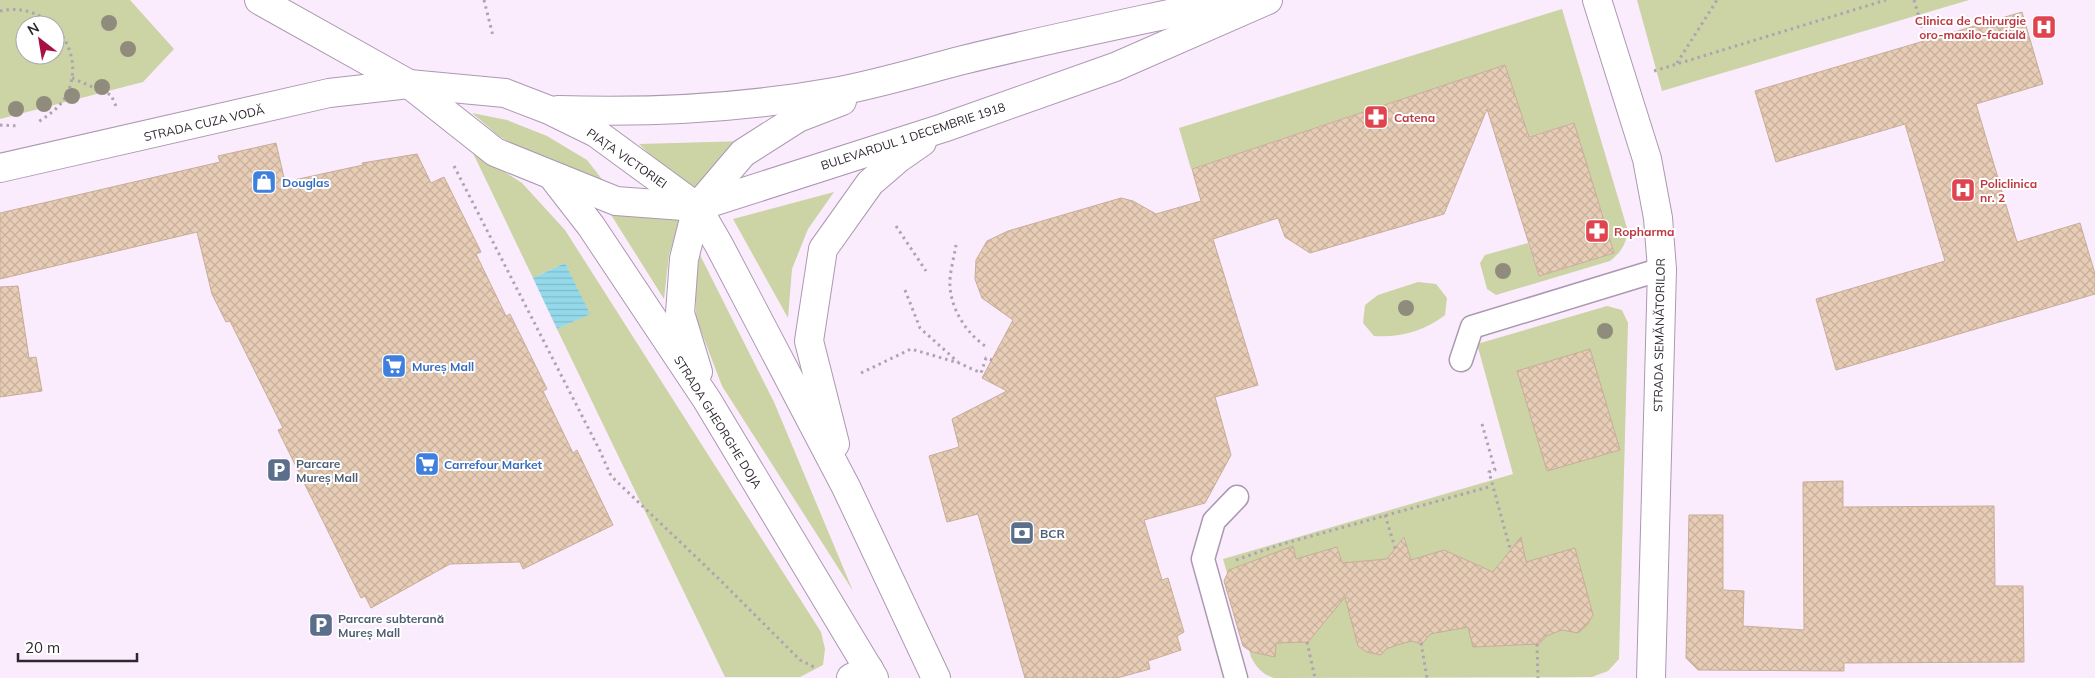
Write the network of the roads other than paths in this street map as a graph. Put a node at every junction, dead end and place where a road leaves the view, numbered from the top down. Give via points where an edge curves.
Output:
1 (258, 0) edge
2 (1233, 0) edge
3 (1268, 0) edge
4 (1597, 0) edge
5 (889, 81) junction
6 (409, 84) junction
7 (549, 110) junction
8 (943, 128) junction
9 (0, 168) edge
10 (551, 174) junction
11 (697, 207) junction
12 (1662, 268) junction
13 (1461, 360) dead end
14 (706, 400) junction
15 (846, 487) junction
16 (1237, 497) dead end
17 (864, 675) edge
18 (936, 678) edge
19 (1236, 678) edge
20 (1650, 678) edge

1 - 6 main road, PIAȚA VICTORIEI
2 - 5 main road via 962,60
3 - 8 main road, BULEVARDUL 1 DECEMBRIE 1918 via 1115,67
4 - 12 main road, STRADA SEMĂNĂTORILOR via 1648,159
5 - 7 main road via 746,103 611,112
5 - 11 main road via 798,118 743,153
6 - 7 main road, PIAȚA VICTORIEI via 505,93
6 - 9 main road, STRADA CUZA VODĂ via 329,93
6 - 10 main road, PIAȚA VICTORIEI via 495,152
7 - 11 main road, PIAȚA VICTORIEI via 596,133
8 - 11 main road, BULEVARDUL 1 DECEMBRIE 1918
8 - 15 main road via 899,158 870,183 823,248 809,341
10 - 11 main road, BULEVARDUL 1 DECEMBRIE 1918 via 616,202
10 - 14 main road, STRADA GHEORGHE DOJA via 591,226
11 - 14 main road via 684,259 680,313
11 - 15 main road
12 - 13 lane via 1472,327
12 - 20 main road, STRADA SEMĂNĂTORILOR
14 - 17 main road, STRADA GHEORGHE DOJA
15 - 18 main road
16 - 19 lane via 1214,521 1203,559

